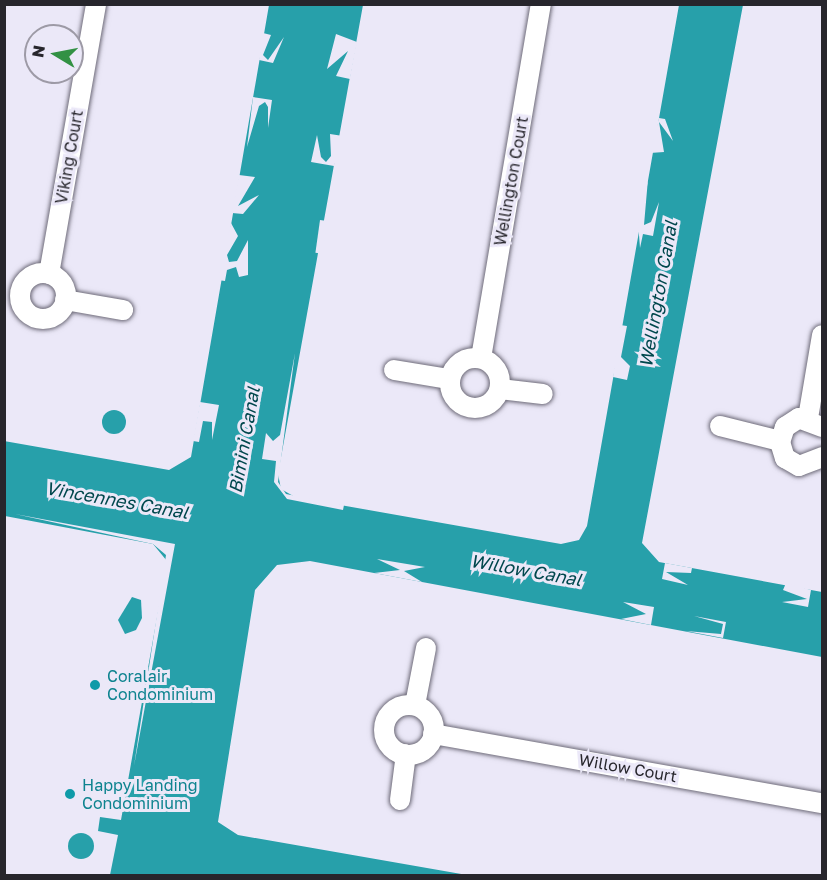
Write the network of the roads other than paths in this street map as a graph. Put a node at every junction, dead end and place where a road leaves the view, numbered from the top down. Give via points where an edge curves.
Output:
1 (96, 4) edge
2 (541, 4) edge
3 (49, 273) junction
4 (12, 291) edge
5 (65, 300) junction
6 (123, 310) dead end
7 (822, 335) edge
8 (481, 358) junction
9 (394, 370) dead end
10 (449, 379) junction
11 (500, 389) junction
12 (543, 394) dead end
13 (815, 423) edge
14 (720, 426) dead end
15 (780, 441) junction
16 (822, 457) edge
17 (426, 648) dead end
18 (415, 705) junction
19 (434, 734) junction
20 (406, 754) junction
21 (400, 800) dead end
22 (822, 802) edge

1 - 3 street, Viking Court
2 - 8 street, Wellington Court
3 - 4 street via 33,275
3 - 5 street via 62,282
4 - 5 street via 23,310 37,319 53,317
5 - 6 street
7 - 13 street
8 - 10 street via 458,364
8 - 11 street via 496,369
9 - 10 street
10 - 11 street via 453,396 467,407 484,407
11 - 12 street
13 - 15 street via 792,422
14 - 15 street
15 - 16 street via 791,463 807,466
17 - 18 street
18 - 19 street via 432,719
18 - 20 street via 398,707 385,725 390,746
19 - 20 street via 421,752
19 - 22 street, Willow Court
20 - 21 street

